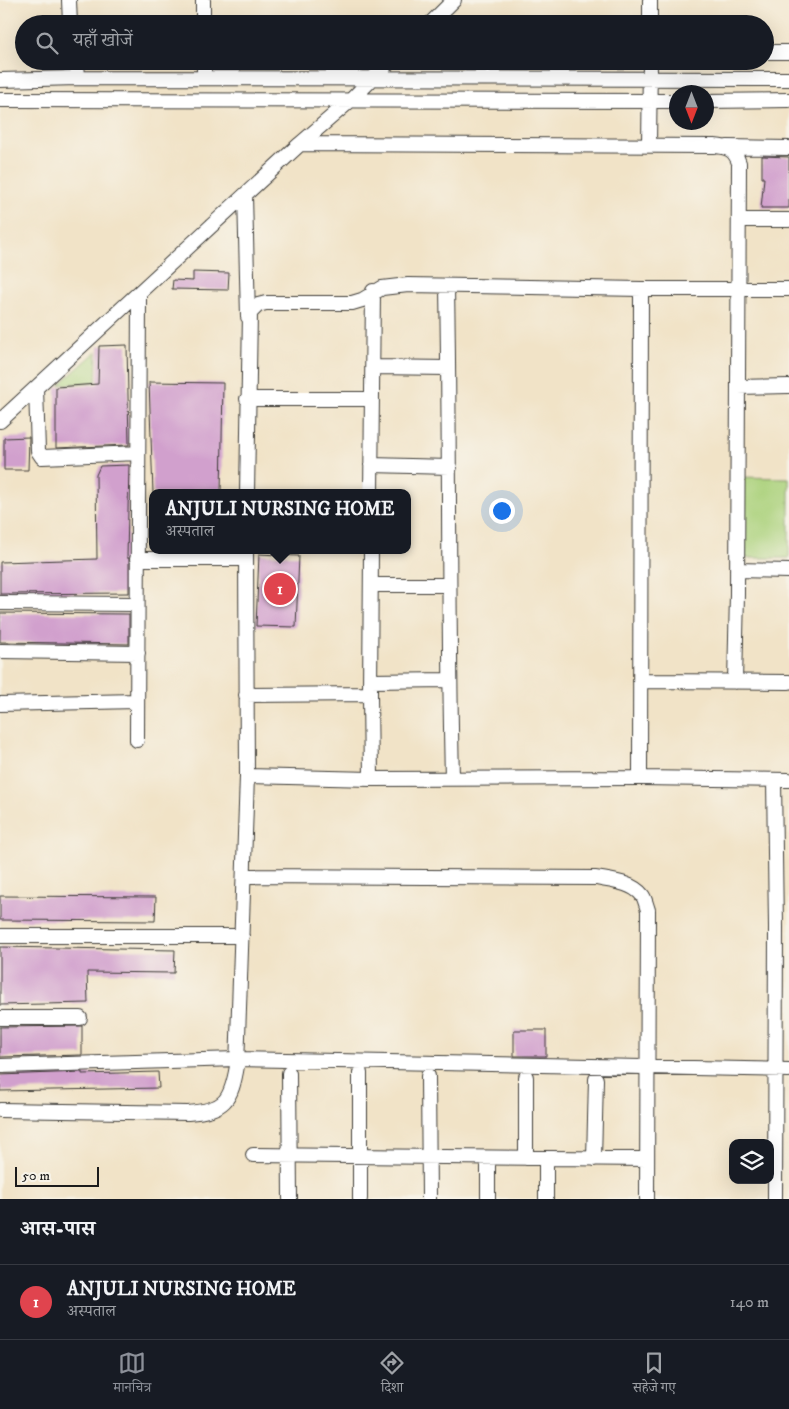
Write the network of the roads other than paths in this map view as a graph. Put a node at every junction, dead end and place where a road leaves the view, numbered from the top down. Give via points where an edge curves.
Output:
1 (69, 0) edge
2 (203, 0) edge
3 (454, 0) edge
4 (650, 0) edge
5 (70, 15) edge
6 (204, 15) edge
7 (439, 15) edge
8 (650, 15) edge
9 (774, 52) edge
10 (789, 52) edge
11 (78, 70) edge
12 (204, 70) edge
13 (380, 70) edge
14 (650, 70) edge
15 (78, 78) junction
16 (204, 78) junction
17 (372, 78) junction
18 (650, 79) junction
19 (789, 79) edge
20 (0, 80) edge
21 (0, 100) edge
22 (351, 100) junction
23 (789, 100) edge
24 (650, 101) junction
25 (669, 101) edge
26 (714, 101) edge
27 (300, 144) junction
28 (649, 146) junction
29 (727, 147) junction
30 (789, 148) edge
31 (245, 195) junction
32 (739, 220) junction
33 (789, 220) edge
34 (447, 286) junction
35 (641, 289) junction
36 (738, 289) junction
37 (789, 289) edge
38 (373, 291) junction
39 (139, 294) junction
40 (249, 341) junction
41 (373, 367) junction
42 (448, 368) junction
43 (789, 386) edge
44 (738, 387) junction
45 (36, 388) junction
46 (247, 398) junction
47 (372, 400) junction
48 (0, 421) edge
49 (138, 452) junction
50 (370, 465) junction
51 (450, 467) junction
52 (246, 489) edge
53 (371, 489) edge
54 (371, 554) edge
55 (246, 555) edge
56 (137, 559) junction
57 (737, 570) junction
58 (789, 571) edge
59 (371, 585) junction
60 (449, 585) junction
61 (0, 603) edge
62 (136, 604) junction
63 (0, 651) edge
64 (138, 653) junction
65 (449, 680) junction
66 (640, 681) junction
67 (735, 682) junction
68 (789, 682) edge
69 (370, 688) junction
70 (246, 695) junction
71 (137, 701) junction
72 (0, 704) edge
73 (136, 740) dead end
74 (247, 776) junction
75 (452, 778) junction
76 (640, 778) junction
77 (371, 779) junction
78 (774, 780) junction
79 (789, 780) edge
80 (244, 876) junction
81 (0, 936) edge
82 (242, 936) junction
83 (0, 1018) edge
84 (80, 1018) dead end
85 (237, 1059) junction
86 (0, 1066) edge
87 (648, 1067) junction
88 (782, 1070) edge
89 (289, 1073) dead end
90 (360, 1073) dead end
91 (428, 1076) dead end
92 (526, 1077) dead end
93 (596, 1079) dead end
94 (0, 1110) edge
95 (253, 1155) dead end
96 (290, 1156) junction
97 (360, 1156) junction
98 (429, 1157) junction
99 (488, 1158) junction
100 (526, 1158) junction
101 (546, 1158) junction
102 (594, 1159) junction
103 (647, 1159) junction
104 (290, 1199) edge
105 (360, 1199) edge
106 (429, 1199) edge
107 (488, 1199) edge
108 (546, 1199) edge
109 (647, 1199) edge
110 (776, 1199) edge

1 - 5 street
2 - 6 street
3 - 7 street
4 - 8 street
9 - 10 street
11 - 15 street
12 - 16 street
13 - 17 street
14 - 18 street
15 - 16 street
15 - 20 street
16 - 17 street
17 - 18 street
17 - 22 street
18 - 19 street
18 - 24 street
21 - 22 street
22 - 24 street
22 - 27 street
23 - 26 street
24 - 25 street
24 - 28 street
27 - 28 street
27 - 31 street
28 - 29 street
29 - 30 street
29 - 32 street via 737,156 739,163
31 - 39 street
31 - 40 street
32 - 33 street
32 - 36 street
34 - 35 street
34 - 38 street via 395,286
34 - 42 street
35 - 36 street
35 - 66 street
36 - 37 street
36 - 44 street
38 - 40 street via 352,303 258,305 250,313
38 - 41 street
39 - 45 street
39 - 49 street
40 - 46 street
41 - 42 street
41 - 47 street
42 - 51 street
43 - 44 street
44 - 57 street
45 - 48 street
45 - 49 street via 38,451 42,457
46 - 47 street
46 - 52 street
47 - 50 street
49 - 56 street
50 - 51 street
50 - 53 street
51 - 60 street
54 - 59 street
55 - 56 street
55 - 70 street
56 - 62 street
57 - 58 street
57 - 67 street
59 - 60 street
59 - 69 street
60 - 65 street
61 - 62 street
62 - 64 street
63 - 64 street
64 - 71 street
65 - 69 street
65 - 75 street
66 - 67 street
66 - 76 street
67 - 68 street
69 - 70 street
69 - 77 street
70 - 74 street
71 - 72 street
71 - 73 street
74 - 77 street
74 - 80 street
75 - 76 street
75 - 77 street
76 - 78 street
78 - 79 street
78 - 88 street
80 - 82 street
80 - 87 street via 596,878 636,889 644,896 648,910
81 - 82 street
82 - 85 street
83 - 84 street
85 - 86 street
85 - 87 street
85 - 94 street via 233,1089 225,1102 201,1112
87 - 88 street
87 - 103 street
88 - 110 street
89 - 96 street
90 - 97 street
91 - 98 street
92 - 100 street
93 - 102 street
95 - 96 street
96 - 97 street
96 - 104 street
97 - 98 street
97 - 105 street
98 - 99 street
98 - 106 street
99 - 100 street
99 - 107 street
100 - 101 street
101 - 102 street
101 - 108 street
102 - 103 street
103 - 109 street

